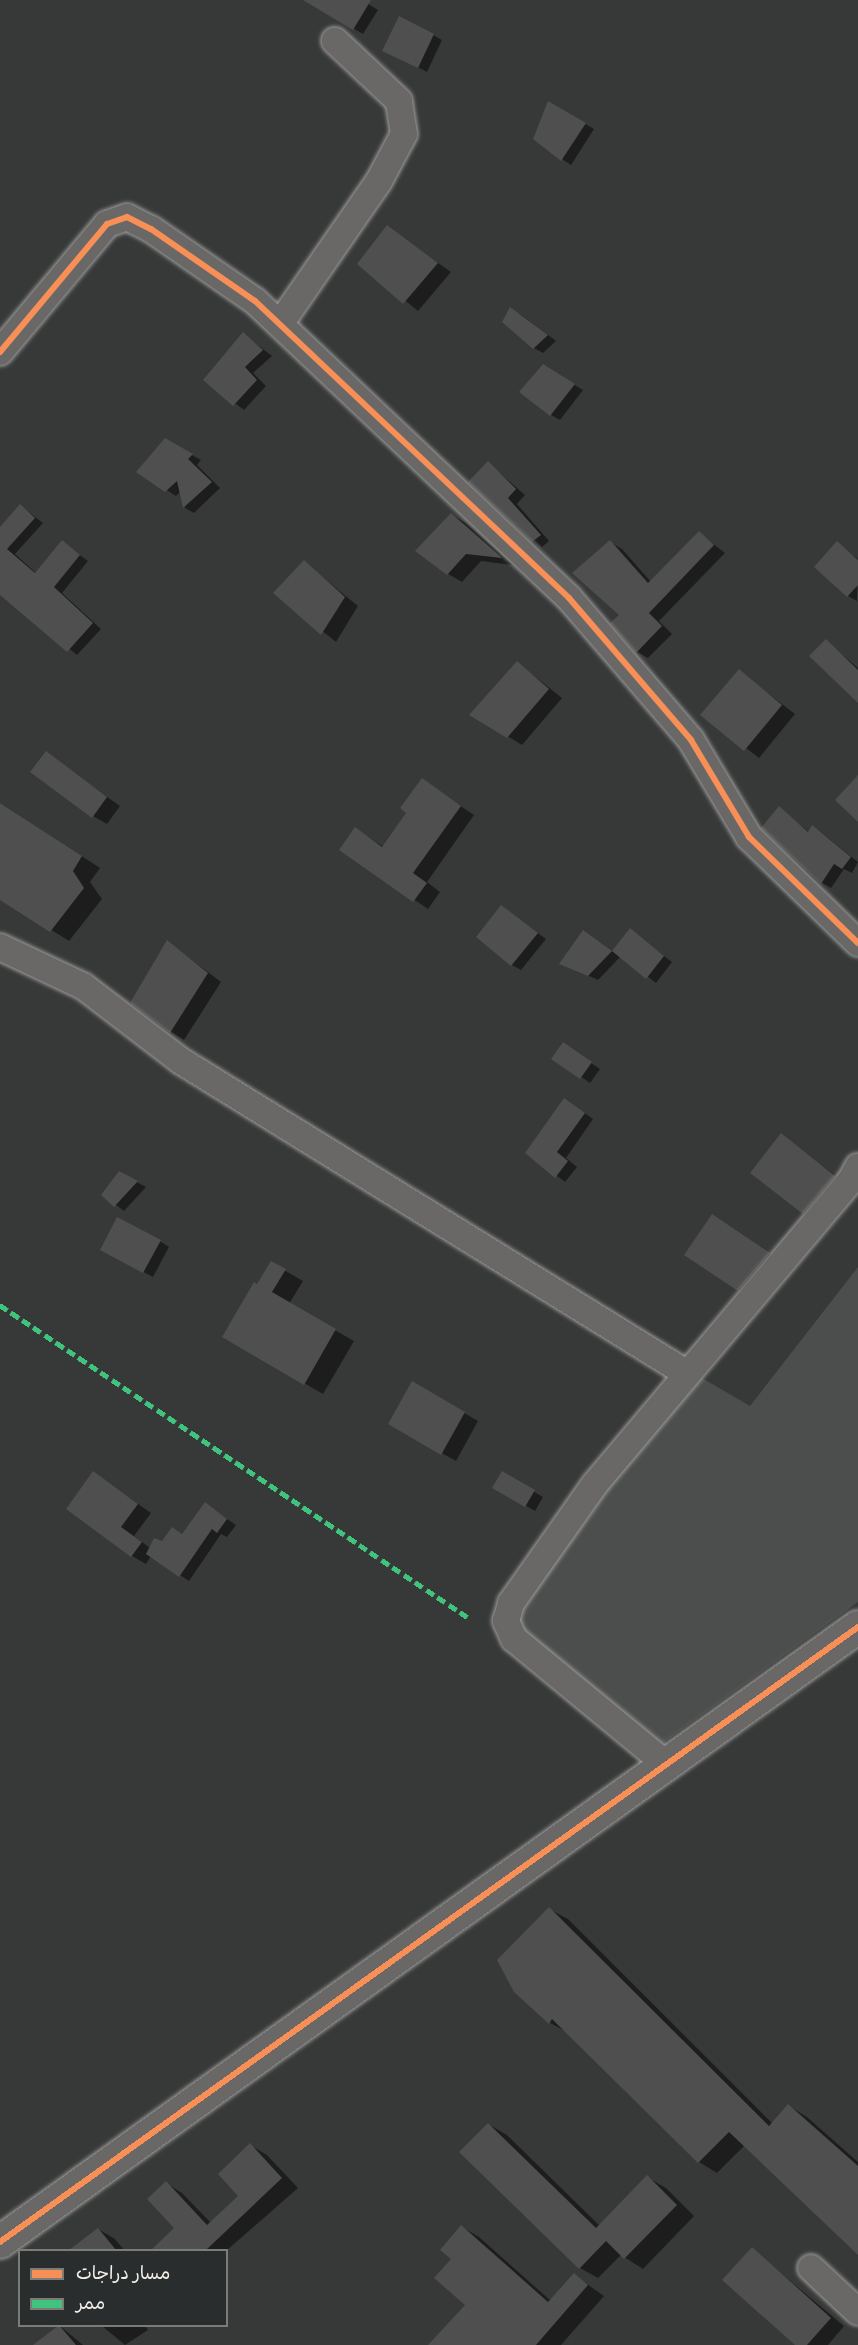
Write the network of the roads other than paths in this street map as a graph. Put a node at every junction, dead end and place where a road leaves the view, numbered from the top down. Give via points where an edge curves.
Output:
1 (335, 41) dead end
2 (280, 324) junction
3 (0, 352) edge
4 (858, 942) edge
5 (0, 947) edge
6 (858, 1167) edge
7 (686, 1373) junction
8 (858, 1627) edge
9 (667, 1765) junction
10 (0, 2242) edge
11 (811, 2268) dead end
12 (858, 2312) edge

1 - 2 street via 399,101 404,134 379,181
2 - 3 street via 255,300 151,229 119,217 107,224
2 - 4 street via 569,598 691,740 749,837
5 - 7 street via 84,986 181,1061
6 - 7 street
7 - 9 street via 594,1484 511,1603 506,1622 514,1639
8 - 9 street
9 - 10 street
11 - 12 street

